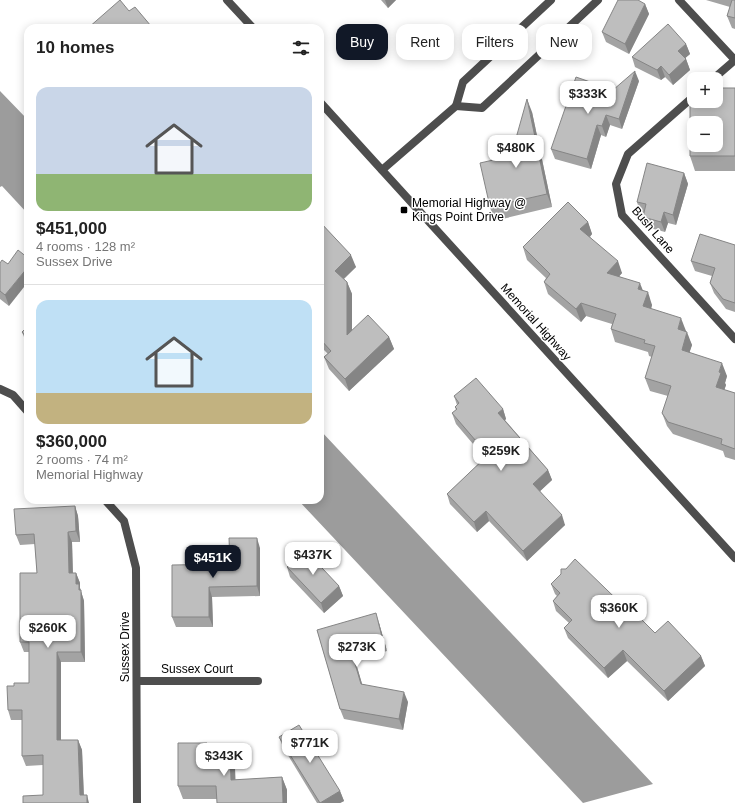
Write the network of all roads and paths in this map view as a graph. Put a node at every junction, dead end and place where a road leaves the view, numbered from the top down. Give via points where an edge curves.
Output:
1 (227, 0) edge
2 (551, 0) edge
3 (598, 0) edge
4 (679, 0) edge
5 (249, 24) edge
6 (735, 60) edge
7 (721, 72) edge
8 (687, 102) edge
9 (324, 106) edge
10 (456, 106) junction
11 (382, 170) junction
12 (735, 339) edge
13 (0, 390) edge
14 (24, 407) edge
15 (109, 504) edge
16 (735, 558) edge
17 (137, 681) junction
18 (258, 681) dead end
19 (137, 803) edge

1 - 5 street
2 - 10 street via 463,82
3 - 10 street via 482,108
4 - 6 street
6 - 7 street
8 - 12 street, Bush Lane via 628,154 616,184 622,215
9 - 11 street, Memorial Highway
10 - 11 street
11 - 16 street, Memorial Highway
13 - 14 street via 13,395
15 - 17 street, Sussex Drive via 124,521 136,568
17 - 18 street, Sussex Court
17 - 19 street, Sussex Drive

